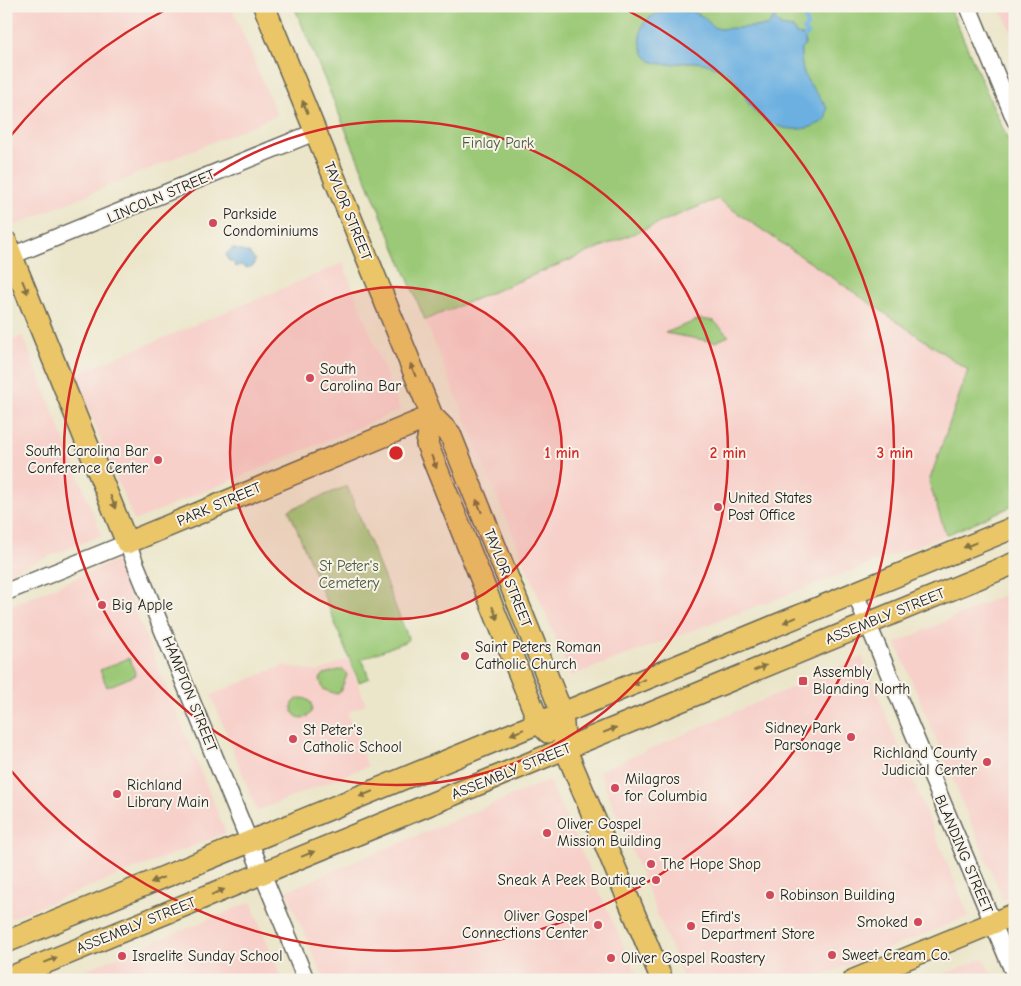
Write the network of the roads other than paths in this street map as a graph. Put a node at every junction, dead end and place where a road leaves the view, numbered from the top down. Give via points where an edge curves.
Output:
1 (264, 6) edge
2 (968, 6) edge
3 (1015, 120) edge
4 (315, 132) junction
5 (8, 252) edge
6 (432, 416) junction
7 (1015, 527) edge
8 (128, 542) junction
9 (1015, 563) edge
10 (6, 592) edge
11 (856, 593) junction
12 (868, 623) junction
13 (562, 713) junction
14 (539, 723) junction
15 (565, 748) junction
16 (251, 841) junction
17 (263, 873) junction
18 (1015, 914) edge
19 (1001, 927) edge
20 (6, 942) edge
21 (1015, 976) edge
22 (6, 979) edge
23 (306, 980) edge
24 (662, 980) edge
25 (854, 980) edge
26 (883, 980) edge

4 -> 1 main road, TAYLOR STREET
2 - 3 street
4 - 5 street, LINCOLN STREET
6 -> 4 main road, TAYLOR STREET
5 -> 8 main road, HAMPTON STREET
6 - 8 main road, PARK STREET
13 -> 6 main road, TAYLOR STREET via 450,434
6 -> 14 main road, TAYLOR STREET via 427,444
7 -> 11 main road
8 - 10 street, PARK STREET
8 - 16 street, HAMPTON STREET
9 - 12 main road, ASSEMBLY STREET
11 - 12 street, BLANDING STREET
11 -> 13 main road
15 -> 12 main road, ASSEMBLY STREET
12 - 19 street, BLANDING STREET
13 - 14 main road
13 - 15 main road, TAYLOR STREET
14 - 15 main road, TAYLOR STREET
14 -> 16 main road
17 -> 15 main road, ASSEMBLY STREET
15 - 24 main road, TAYLOR STREET
16 - 17 street, HAMPTON STREET
16 -> 20 main road
22 -> 17 main road, ASSEMBLY STREET
17 - 23 street, HAMPTON STREET
18 - 19 main road
19 - 21 street, BLANDING STREET
19 - 25 main road
19 - 26 main road

